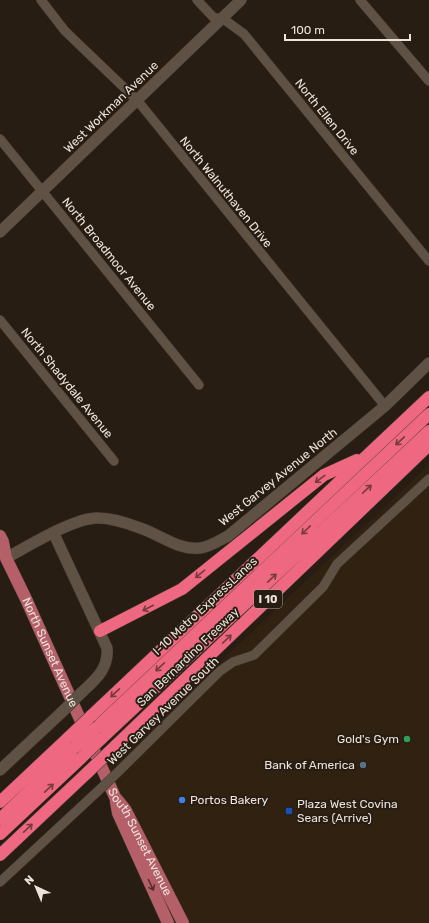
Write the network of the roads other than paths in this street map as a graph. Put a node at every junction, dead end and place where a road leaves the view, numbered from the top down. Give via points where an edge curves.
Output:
1 (41, 0) edge
2 (197, 0) edge
3 (241, 0) edge
4 (360, 0) edge
5 (222, 18) junction
6 (429, 81) edge
7 (137, 100) junction
8 (0, 139) edge
9 (42, 191) junction
10 (0, 232) edge
11 (429, 261) edge
12 (0, 320) edge
13 (429, 363) edge
14 (199, 385) dead end
15 (429, 397) edge
16 (385, 406) junction
17 (429, 414) edge
18 (429, 431) edge
19 (429, 445) edge
20 (367, 455) junction
21 (114, 461) dead end
22 (429, 479) edge
23 (54, 534) junction
24 (0, 536) edge
25 (3, 556) edge
26 (100, 631) junction
27 (73, 741) junction
28 (97, 743) junction
29 (0, 770) edge
30 (115, 797) junction
31 (0, 802) edge
32 (0, 819) edge
33 (0, 834) edge
34 (0, 855) edge
35 (0, 882) edge
36 (168, 923) edge
37 (183, 923) edge

1 - 7 street, North Walnuthaven Drive via 65,31
2 - 5 street, North Ellen Drive via 214,18
3 - 5 street, West Workman Avenue
4 - 6 street
5 - 7 street, West Workman Avenue
5 - 11 street, North Ellen Drive via 244,34
7 - 9 street, West Workman Avenue
7 - 16 street, North Walnuthaven Drive
8 - 9 street, North Broadmoor Avenue
9 - 10 street, West Workman Avenue
9 - 14 street, North Broadmoor Avenue
12 - 21 street, North Shadydale Avenue
13 - 16 street, West Garvey Avenue North
15 - 20 highway, San Bernardino Freeway
16 - 23 street, West Garvey Avenue North via 228,536 212,544 200,548 182,546 140,528 96,518 78,522
17 -> 27 highway, I-10 Metro ExpressLanes, bridge via 96,728
28 -> 18 highway
34 -> 19 highway, San Bernardino Freeway / I 10, bridge
20 -> 26 highway via 324,475 182,589
20 -> 27 highway, San Bernardino Freeway, bridge via 90,716
22 - 35 street, West Garvey Avenue South, bridge via 337,564 323,587 254,655 233,662 220,671 118,772
23 - 25 street, West Garvey Avenue North
23 - 26 street
24 - 25 main road, North Sunset Avenue via 3,542
25 - 28 main road, North Sunset Avenue
26 - 29 street, bridge via 107,648 106,664 97,678
27 - 31 highway, San Bernardino Freeway
27 - 32 highway, I-10 Metro ExpressLanes
28 - 30 main road, North Sunset Avenue
33 -> 28 highway, bridge
30 -> 36 main road, South Sunset Avenue via 118,813
30 - 37 main road, South Sunset Avenue via 125,809

